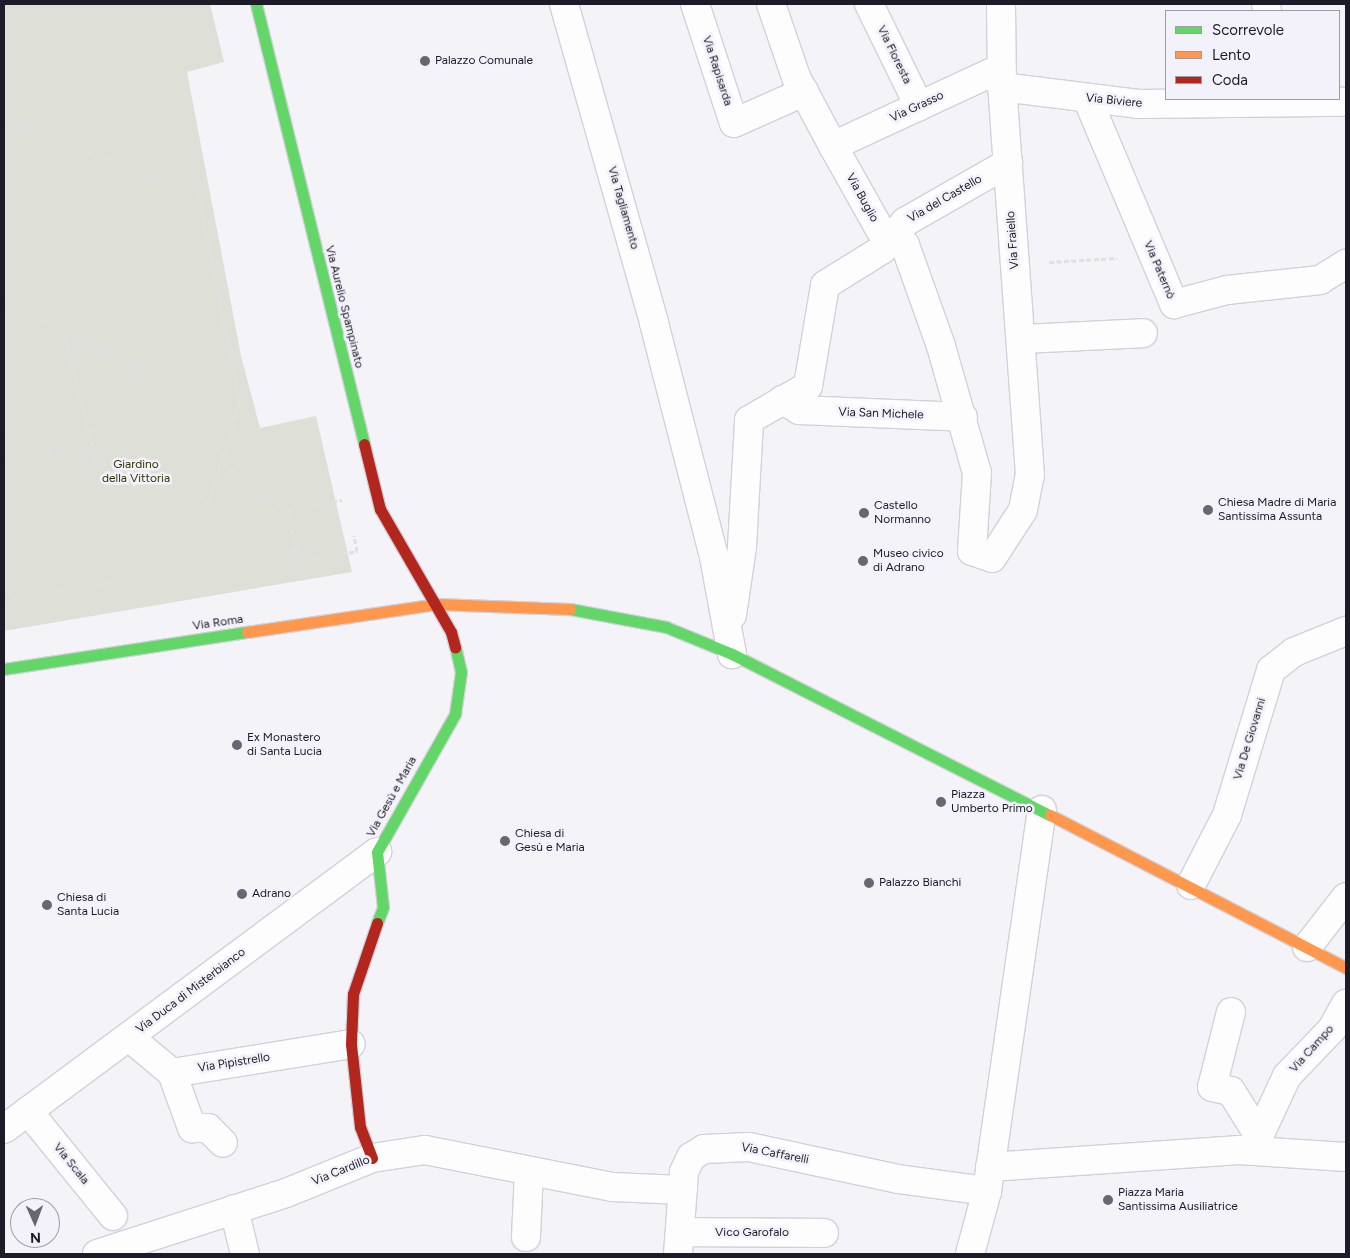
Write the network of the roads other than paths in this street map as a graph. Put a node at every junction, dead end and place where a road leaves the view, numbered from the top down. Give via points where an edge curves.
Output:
1 (256, 4) edge
2 (564, 4) edge
3 (695, 4) edge
4 (771, 4) edge
5 (869, 4) edge
6 (1001, 4) edge
7 (1002, 78) junction
8 (804, 92) junction
9 (1087, 98) junction
10 (1279, 100) edge
11 (1346, 102) edge
12 (919, 106) junction
13 (833, 146) junction
14 (1008, 163) junction
15 (892, 236) junction
16 (1346, 264) edge
17 (1143, 333) dead end
18 (1022, 339) junction
19 (796, 399) junction
20 (963, 417) junction
21 (1030, 475) joint
22 (436, 604) junction
23 (1346, 631) edge
24 (731, 645) junction
25 (4, 669) edge
26 (1042, 810) junction
27 (377, 852) junction
28 (1191, 885) junction
29 (1346, 897) edge
30 (1307, 947) junction
31 (1346, 968) edge
32 (1346, 1004) edge
33 (1231, 1012) dead end
34 (129, 1037) junction
35 (352, 1044) junction
36 (172, 1073) junction
37 (28, 1111) junction
38 (4, 1129) edge
39 (223, 1143) dead end
40 (1252, 1146) junction
41 (1346, 1156) edge
42 (372, 1158) junction
43 (529, 1172) junction
44 (987, 1189) junction
45 (683, 1190) junction
46 (234, 1209) junction
47 (113, 1216) dead end
48 (824, 1232) dead end
49 (526, 1237) dead end
50 (679, 1243) edge
51 (97, 1254) edge
52 (245, 1254) edge
53 (970, 1254) edge

1 - 22 street, Via Aurelio Spampinato via 380,509
2 - 24 street, Via Tagliamento via 714,557
3 - 8 street, Via Rapisarda via 734,123
4 - 8 street, Via Buglio
5 - 12 street, Via Floresta
6 - 7 street, Via Fraiello
7 - 9 street, Via Biviere
7 - 12 street, Via Grasso
7 - 14 street, Via Fraiello
8 - 13 street, Via Buglio
9 - 10 street, Via Biviere via 1138,104 1234,106
9 - 16 street, Via Paternò via 1174,304 1226,290 1320,280
10 - 11 street, Via Biviere
12 - 13 street, Via Grasso
13 - 15 street, Via Buglio via 883,235
14 - 15 street, Via del Castello via 905,222
14 - 18 street, Via Fraiello
15 - 19 street, Via del Castello via 883,250 825,285
15 - 20 street, Via Buglio via 905,246
17 - 18 street
18 - 21 street, Via Fraiello
19 - 20 street, Via San Michele
19 - 24 street via 749,420 742,547
20 - 21 street, Via Buglio via 976,473 972,551 992,558 1024,510
22 - 24 street, Via Roma via 586,610
22 - 25 street, Via Roma
22 - 27 street, Via Gesù e Maria via 451,632 460,672 455,714
23 - 28 street, Via De Giovanni via 1294,652 1271,670 1227,815
24 - 26 street, Via Roma
26 - 28 street, Via Roma
26 - 44 street
27 - 34 street, Via Duca di Misterbianco
27 - 35 street, Via Gesù e Maria via 383,907 353,994
28 - 30 street, Via Roma
29 - 30 street
30 - 31 street, Via Roma
32 - 40 street, Via Campo via 1332,1029 1287,1076
33 - 40 street via 1212,1087 1231,1091
34 - 36 street
34 - 37 street, Via Duca di Misterbianco
35 - 36 street, Via Pipistrello
35 - 42 street, Via Gesù e Maria via 360,1127
36 - 39 street via 192,1128 208,1128
37 - 38 street, Via Duca di Misterbianco
37 - 47 street, Via Scala
40 - 41 street, Via Caffarelli
40 - 44 street, Via Caffarelli
42 - 43 street, Via Cardillo via 425,1150
42 - 46 street, Via Cardillo
43 - 45 street, Via Cardillo via 612,1187
43 - 49 street
44 - 45 street, Via Caffarelli via 898,1179 727,1146 704,1149 691,1157
44 - 53 street
45 - 50 street, Via Caffarelli
46 - 51 street, Via Cardillo
46 - 52 street
48 - 50 street, Vico Garofalo

